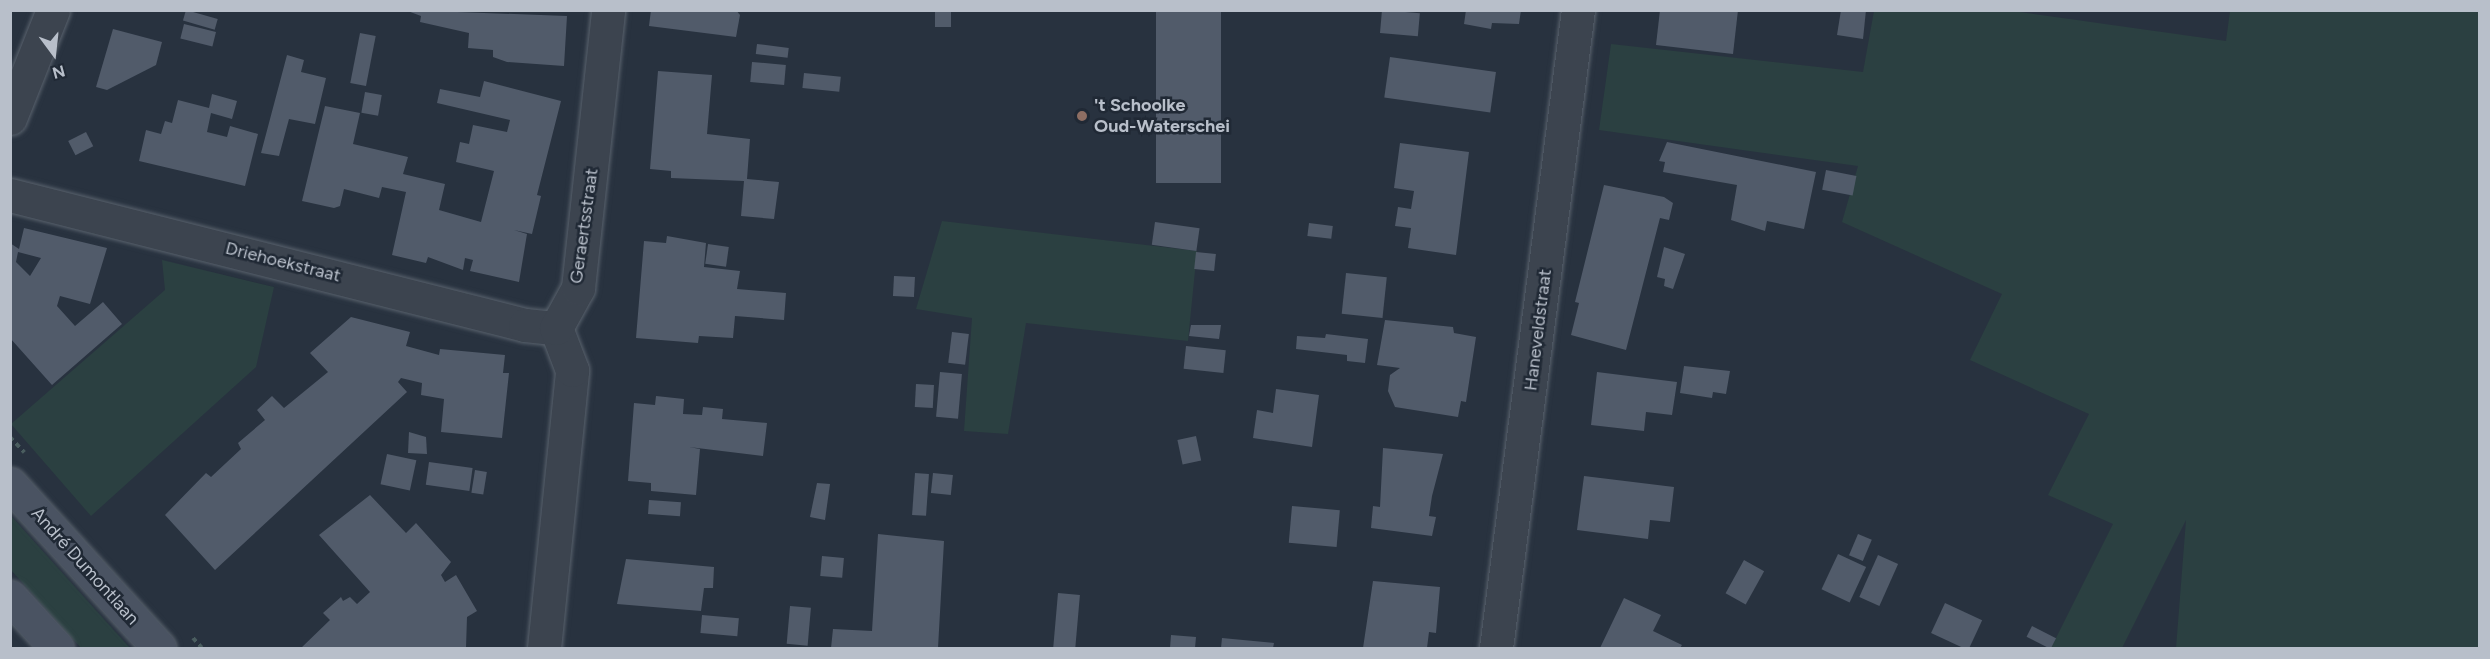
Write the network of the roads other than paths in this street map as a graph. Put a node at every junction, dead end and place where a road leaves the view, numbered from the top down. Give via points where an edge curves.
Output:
1 (53, 10) edge
2 (608, 10) edge
3 (1578, 10) edge
4 (10, 118) edge
5 (10, 195) edge
6 (556, 328) junction
7 (10, 484) edge
8 (10, 597) edge
9 (57, 648) edge
10 (159, 648) edge
11 (544, 648) edge
12 (1496, 648) edge

1 - 4 street
2 - 6 street, Geraertsstraat via 578,288
3 - 12 street, Haneveldstraat
5 - 6 street, Driehoekstraat via 525,324
6 - 11 street via 572,370
7 - 10 main road, André Dumontlaan
8 - 9 main road

